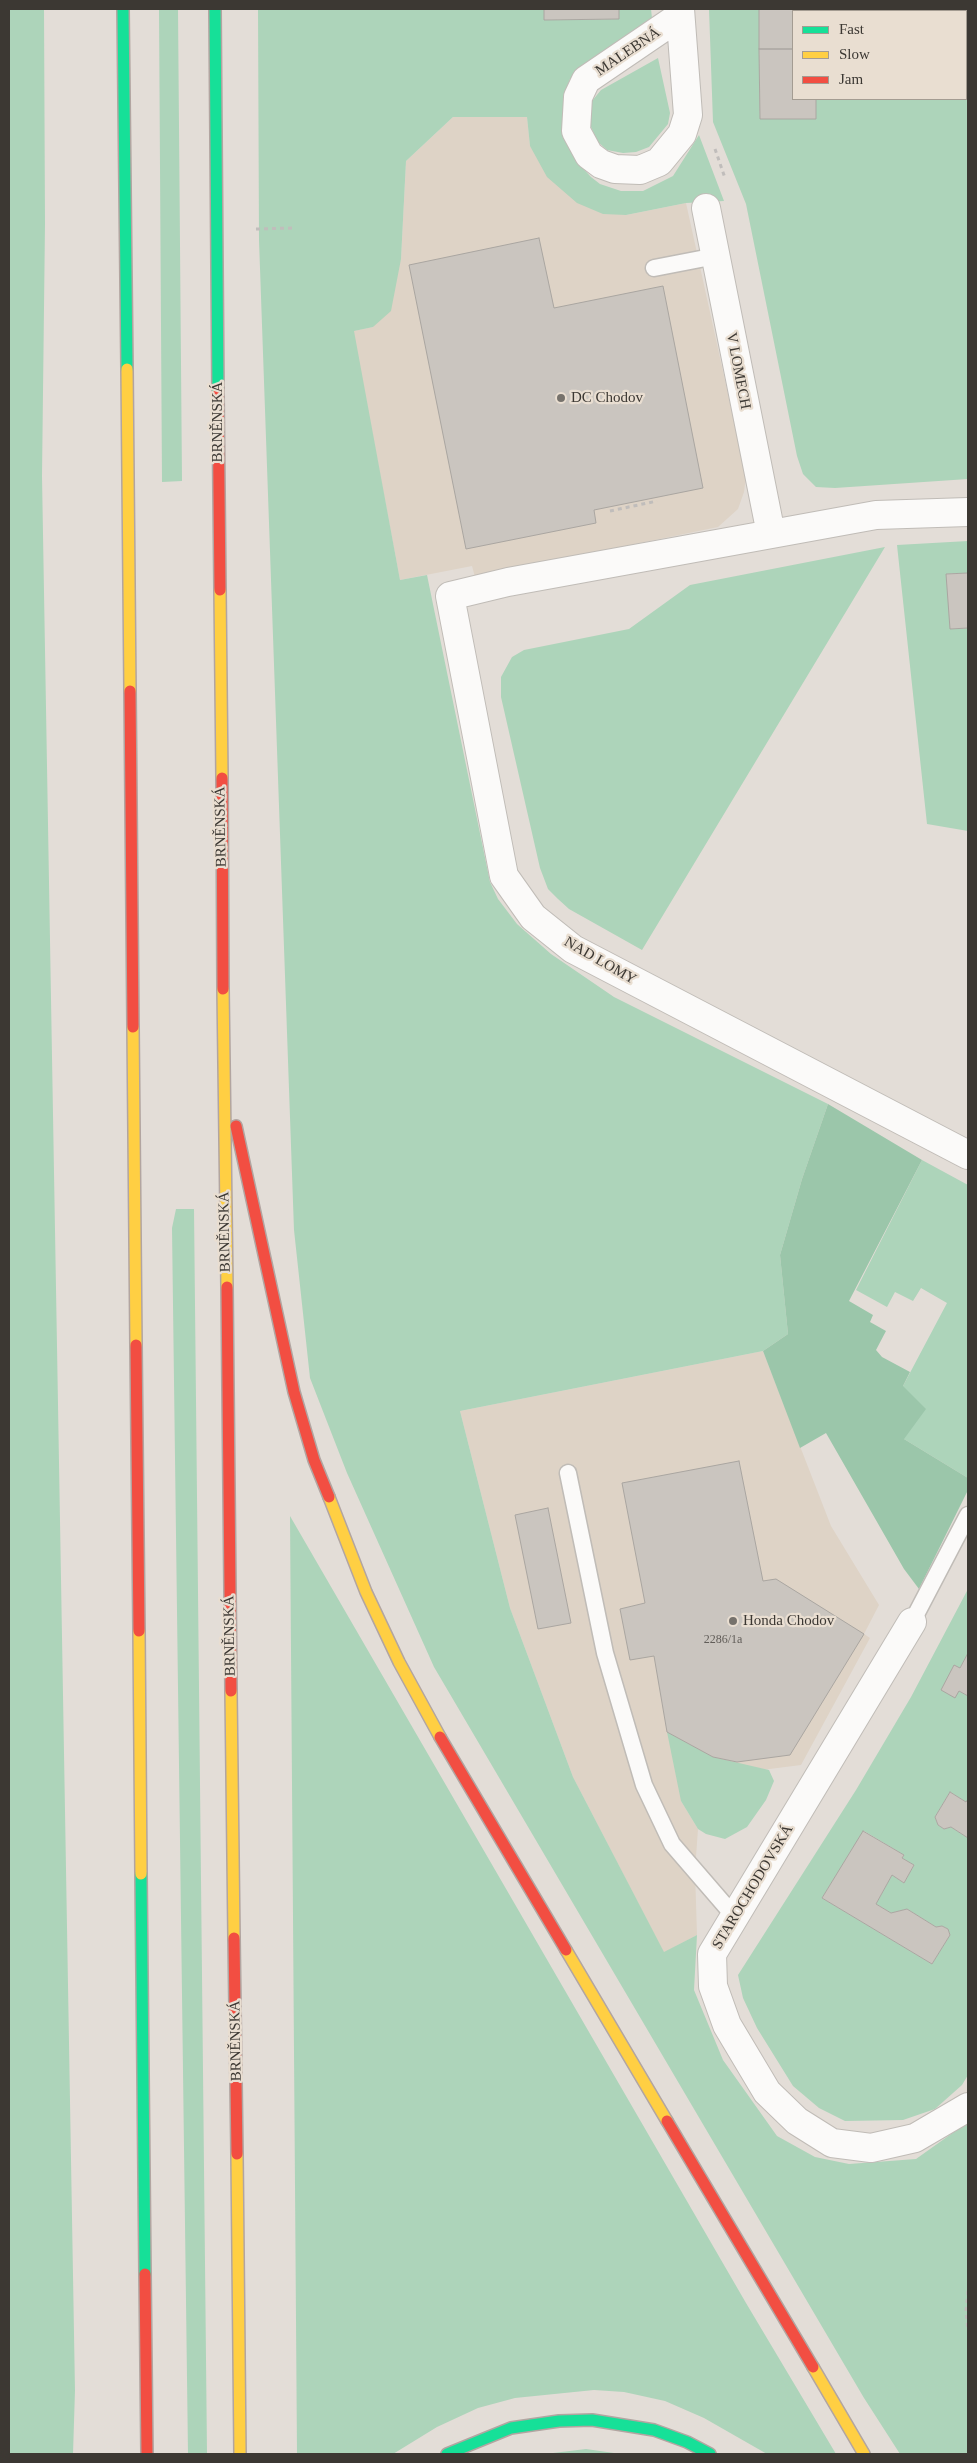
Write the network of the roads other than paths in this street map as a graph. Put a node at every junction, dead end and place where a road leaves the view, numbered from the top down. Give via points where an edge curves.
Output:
1 (123, 9) edge
2 (215, 9) edge
3 (680, 12) edge
4 (706, 208) dead end
5 (716, 256) junction
6 (654, 268) dead end
7 (968, 512) edge
8 (771, 534) junction
9 (224, 1070) junction
10 (968, 1154) edge
11 (568, 1473) dead end
12 (968, 1515) edge
13 (912, 1622) joint
14 (735, 1917) junction
15 (968, 2107) edge
16 (148, 2454) edge
17 (240, 2454) edge
18 (447, 2454) edge
19 (710, 2454) edge
20 (864, 2454) edge

1 - 16 highway
2 - 9 highway, BRNĚNSKÁ
3 - 3 street, MALEBNÁ via 688,115 682,134 659,162 640,170 615,169 601,164 588,155 576,131 578,97 586,80
4 - 5 street, V LOMECH
5 - 6 lane
5 - 8 street, V LOMECH
7 - 8 street via 876,515
8 - 10 street, NAD LOMY via 508,582 450,596 504,876 533,917 573,950
9 - 17 highway, BRNĚNSKÁ
9 - 20 highway via 294,1392 314,1460 366,1592 434,1726
11 - 14 lane via 605,1653 644,1785 672,1844
12 - 13 lane, STAROCHODOVSKÁ
13 - 14 street, STAROCHODOVSKÁ
14 - 15 street, STAROCHODOVSKÁ via 712,1954 712,1986 727,2025 767,2092 797,2121 832,2143 871,2148 916,2138
18 - 19 highway via 511,2428 592,2420 654,2430

